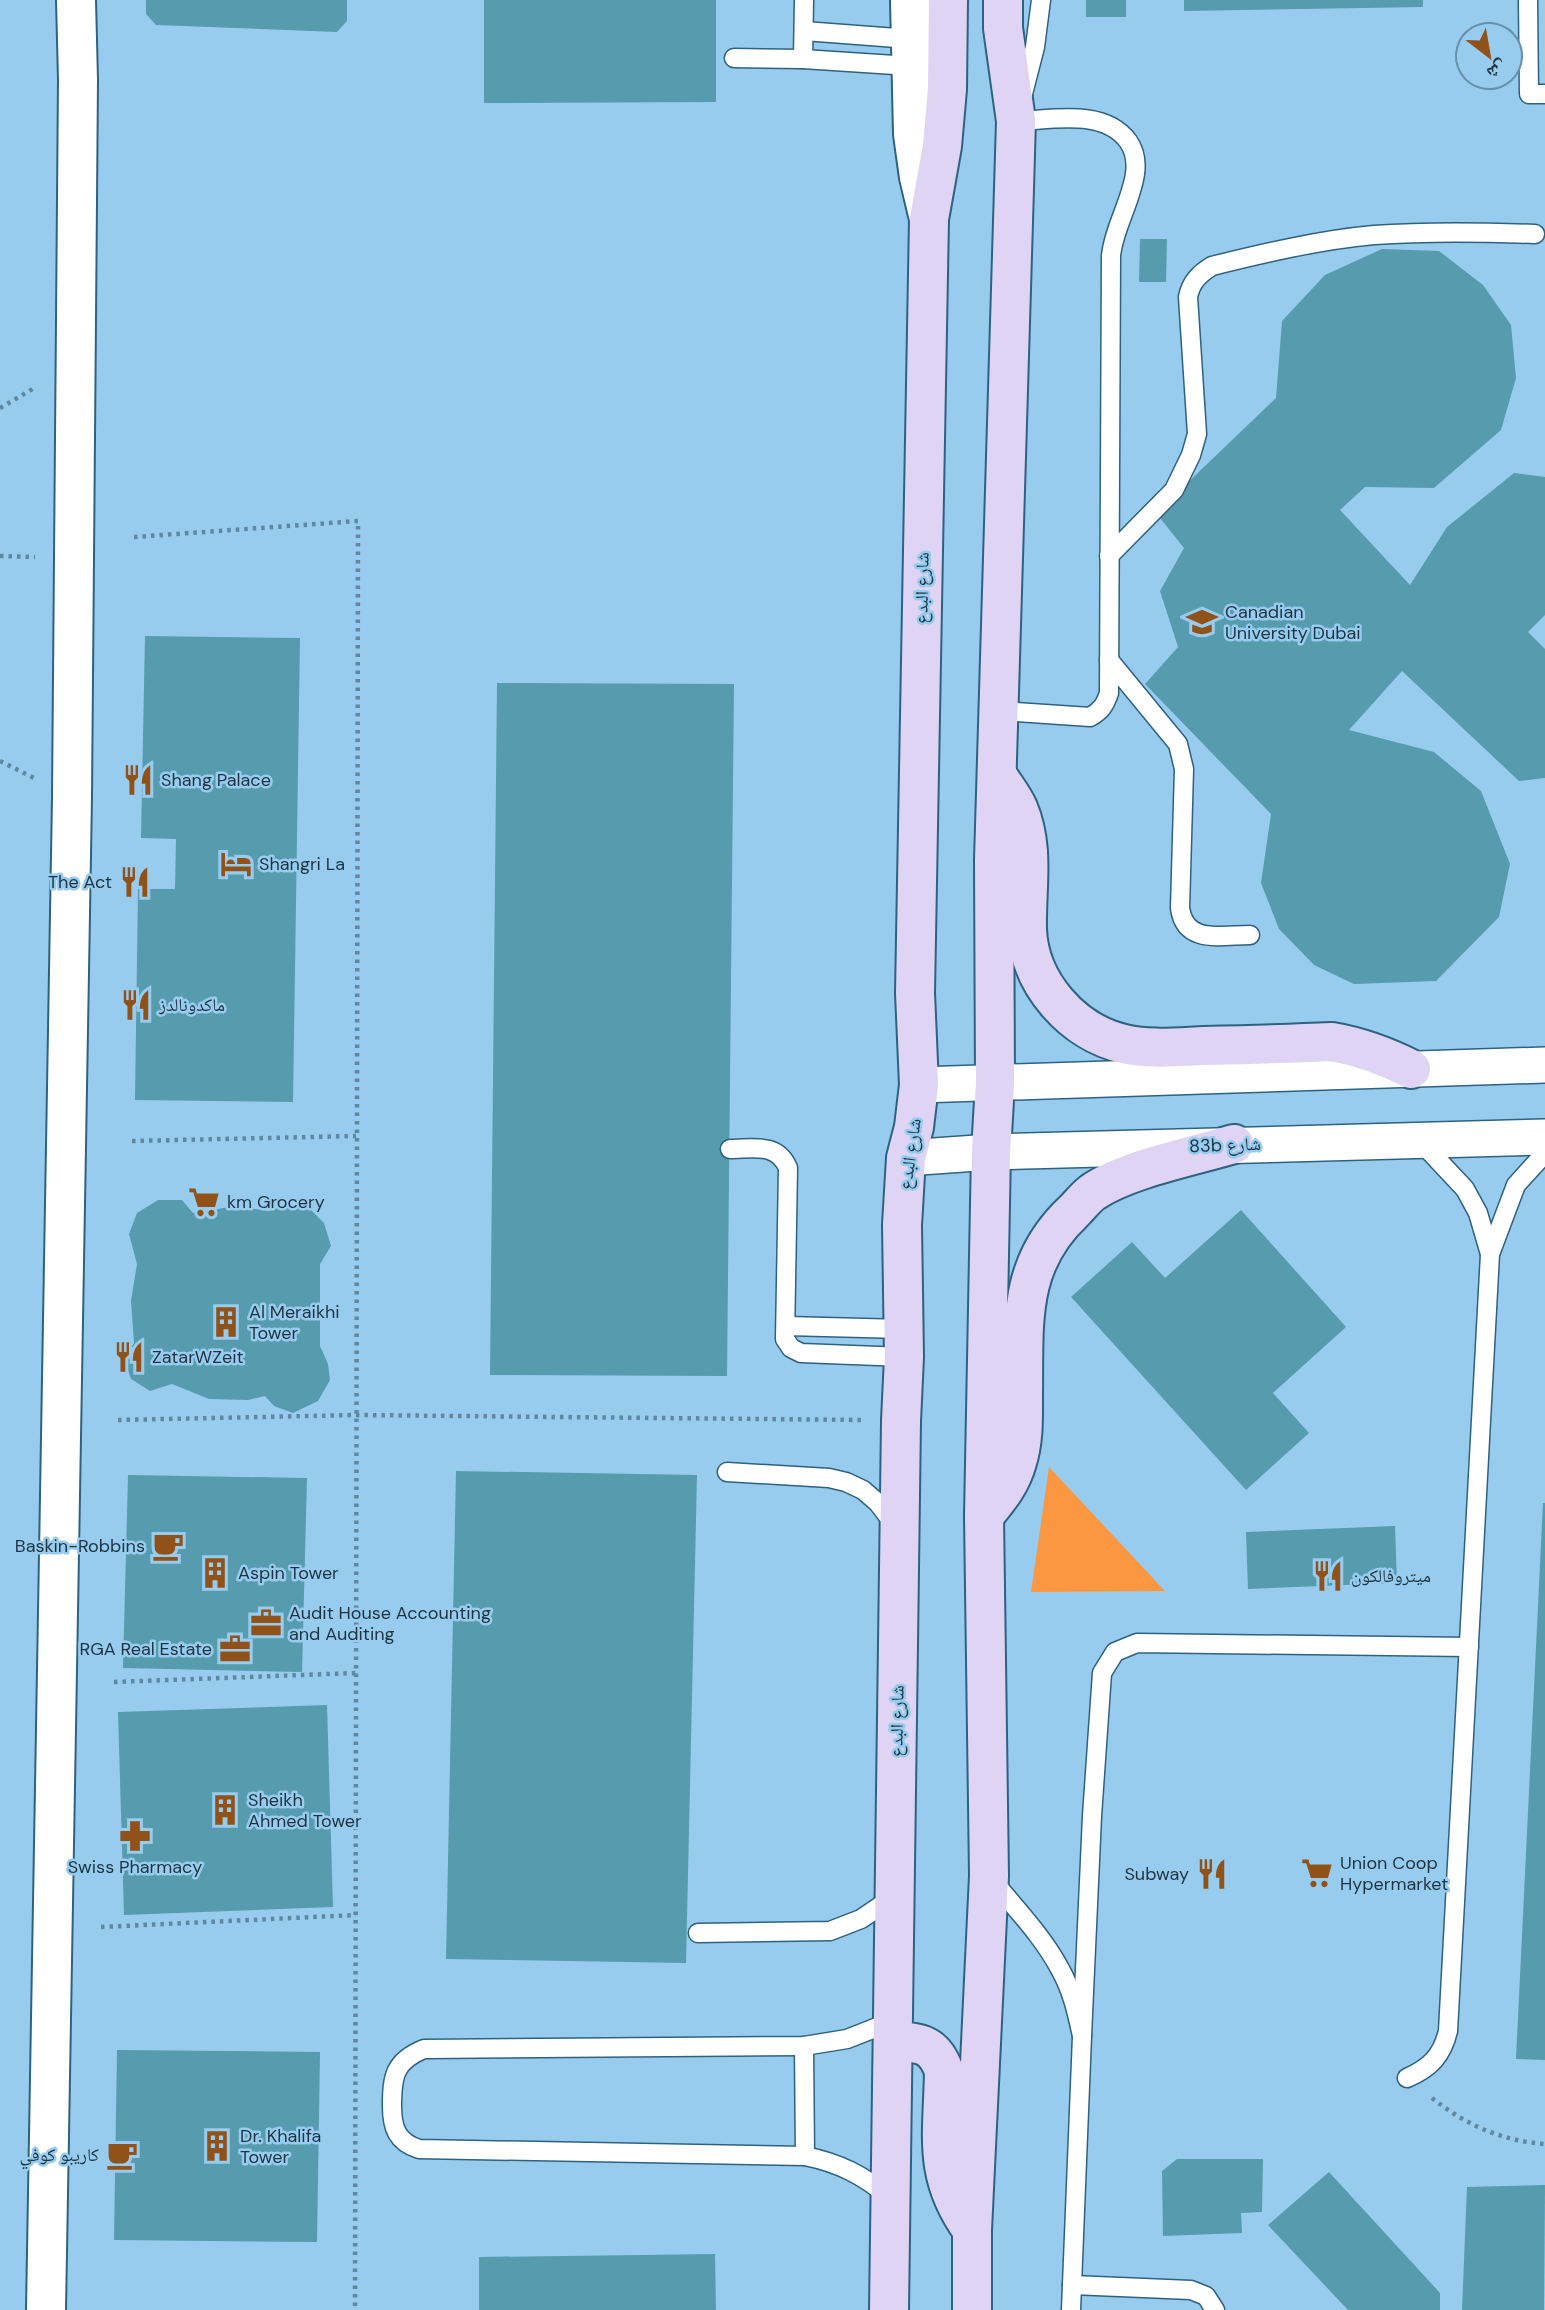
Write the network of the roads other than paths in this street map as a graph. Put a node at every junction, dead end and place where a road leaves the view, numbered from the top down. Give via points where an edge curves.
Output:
1 (76, 0) edge
2 (804, 0) edge
3 (910, 0) edge
4 (948, 0) edge
5 (1003, 0) edge
6 (1041, 0) edge
7 (1528, 0) edge
8 (804, 31) junction
9 (910, 53) junction
10 (734, 58) dead end
11 (803, 59) junction
12 (1545, 94) edge
13 (1016, 121) junction
14 (929, 219) junction
15 (1535, 234) dead end
16 (1110, 556) junction
17 (1109, 660) junction
18 (1000, 711) junction
19 (998, 776) junction
20 (1250, 935) dead end
21 (1545, 1065) edge
22 (1411, 1069) junction
23 (995, 1083) junction
24 (919, 1085) junction
25 (1545, 1137) edge
26 (1420, 1141) junction
27 (1234, 1144) junction
28 (730, 1149) dead end
29 (991, 1152) junction
30 (1545, 1153) edge
31 (906, 1158) junction
32 (1490, 1254) junction
33 (786, 1326) junction
34 (903, 1343) junction
35 (727, 1472) dead end
36 (984, 1516) junction
37 (900, 1535) junction
38 (1469, 1647) junction
39 (989, 1876) junction
40 (895, 1896) junction
41 (698, 1933) dead end
42 (894, 2031) junction
43 (1082, 2036) junction
44 (804, 2046) junction
45 (1407, 2078) road end
46 (805, 2156) junction
47 (890, 2198) junction
48 (972, 2230) junction
49 (1072, 2285) junction
50 (46, 2310) edge
51 (889, 2310) edge
52 (972, 2310) edge
53 (1071, 2310) edge
54 (1215, 2310) edge

1 - 50 street via 72,797
2 - 8 lane
3 - 9 street
4 - 14 main road, شارع البدع via 947,89
5 - 13 main road
6 - 13 lane via 1035,47
7 - 12 lane via 1529,94
8 - 9 lane
8 - 11 lane
9 - 11 lane
9 - 14 street via 913,134
10 - 11 lane
13 - 16 lane via 1101,120 1120,130 1132,148 1137,168 1111,255
13 - 18 main road
14 - 24 main road, شارع البدع via 915,993
15 - 16 lane via 1453,231 1372,235 1290,248 1212,266 1201,273 1188,298 1197,434 1191,455 1174,490
16 - 17 lane
17 - 18 lane via 1106,704 1090,717
17 - 20 lane via 1182,753 1181,920 1188,930 1200,935
18 - 19 main road
19 - 22 main road via 1017,806 1026,832 1030,860 1027,932 1032,961 1064,1012 1091,1032 1124,1044 1158,1047 1332,1042 1358,1046
19 - 23 main road
21 - 22 street
22 - 23 street
23 - 24 street
23 - 29 main road
24 - 31 main road, شارع البدع
25 - 26 street, 83b شارع
26 - 27 street, 83b شارع
26 - 32 lane via 1465,1189 1478,1213
27 - 29 street, 83b شارع
27 - 36 main road via 1136,1172 1094,1192 1058,1226 1028,1286 1018,1462 1007,1488
28 - 33 lane via 772,1150 788,1168
29 - 31 street, 83b شارع
29 - 36 main road
30 - 32 lane via 1516,1185
31 - 34 main road, شارع البدع
32 - 38 lane
33 - 34 lane
33 - 34 lane via 788,1344 801,1353
34 - 37 main road, شارع البدع
35 - 37 lane via 846,1482 878,1503
36 - 39 main road
37 - 40 main road, شارع البدع
38 - 43 lane via 1137,1643 1115,1652 1102,1673
38 - 45 lane via 1448,2031 1435,2061
39 - 43 lane via 1061,1970
39 - 48 main road
40 - 41 lane via 860,1919 830,1931
40 - 42 main road, شارع البدع
42 - 44 lane
42 - 47 main road, شارع البدع
42 - 48 main road via 931,2048 939,2058 944,2071 942,2165 958,2211
43 - 49 lane
44 - 46 lane
44 - 46 lane via 424,2049 411,2054 396,2070 392,2120 401,2140 419,2149
46 - 47 lane via 850,2169
47 - 51 main road, شارع البدع
48 - 52 main road
49 - 53 lane
49 - 54 lane via 1191,2291 1206,2297

